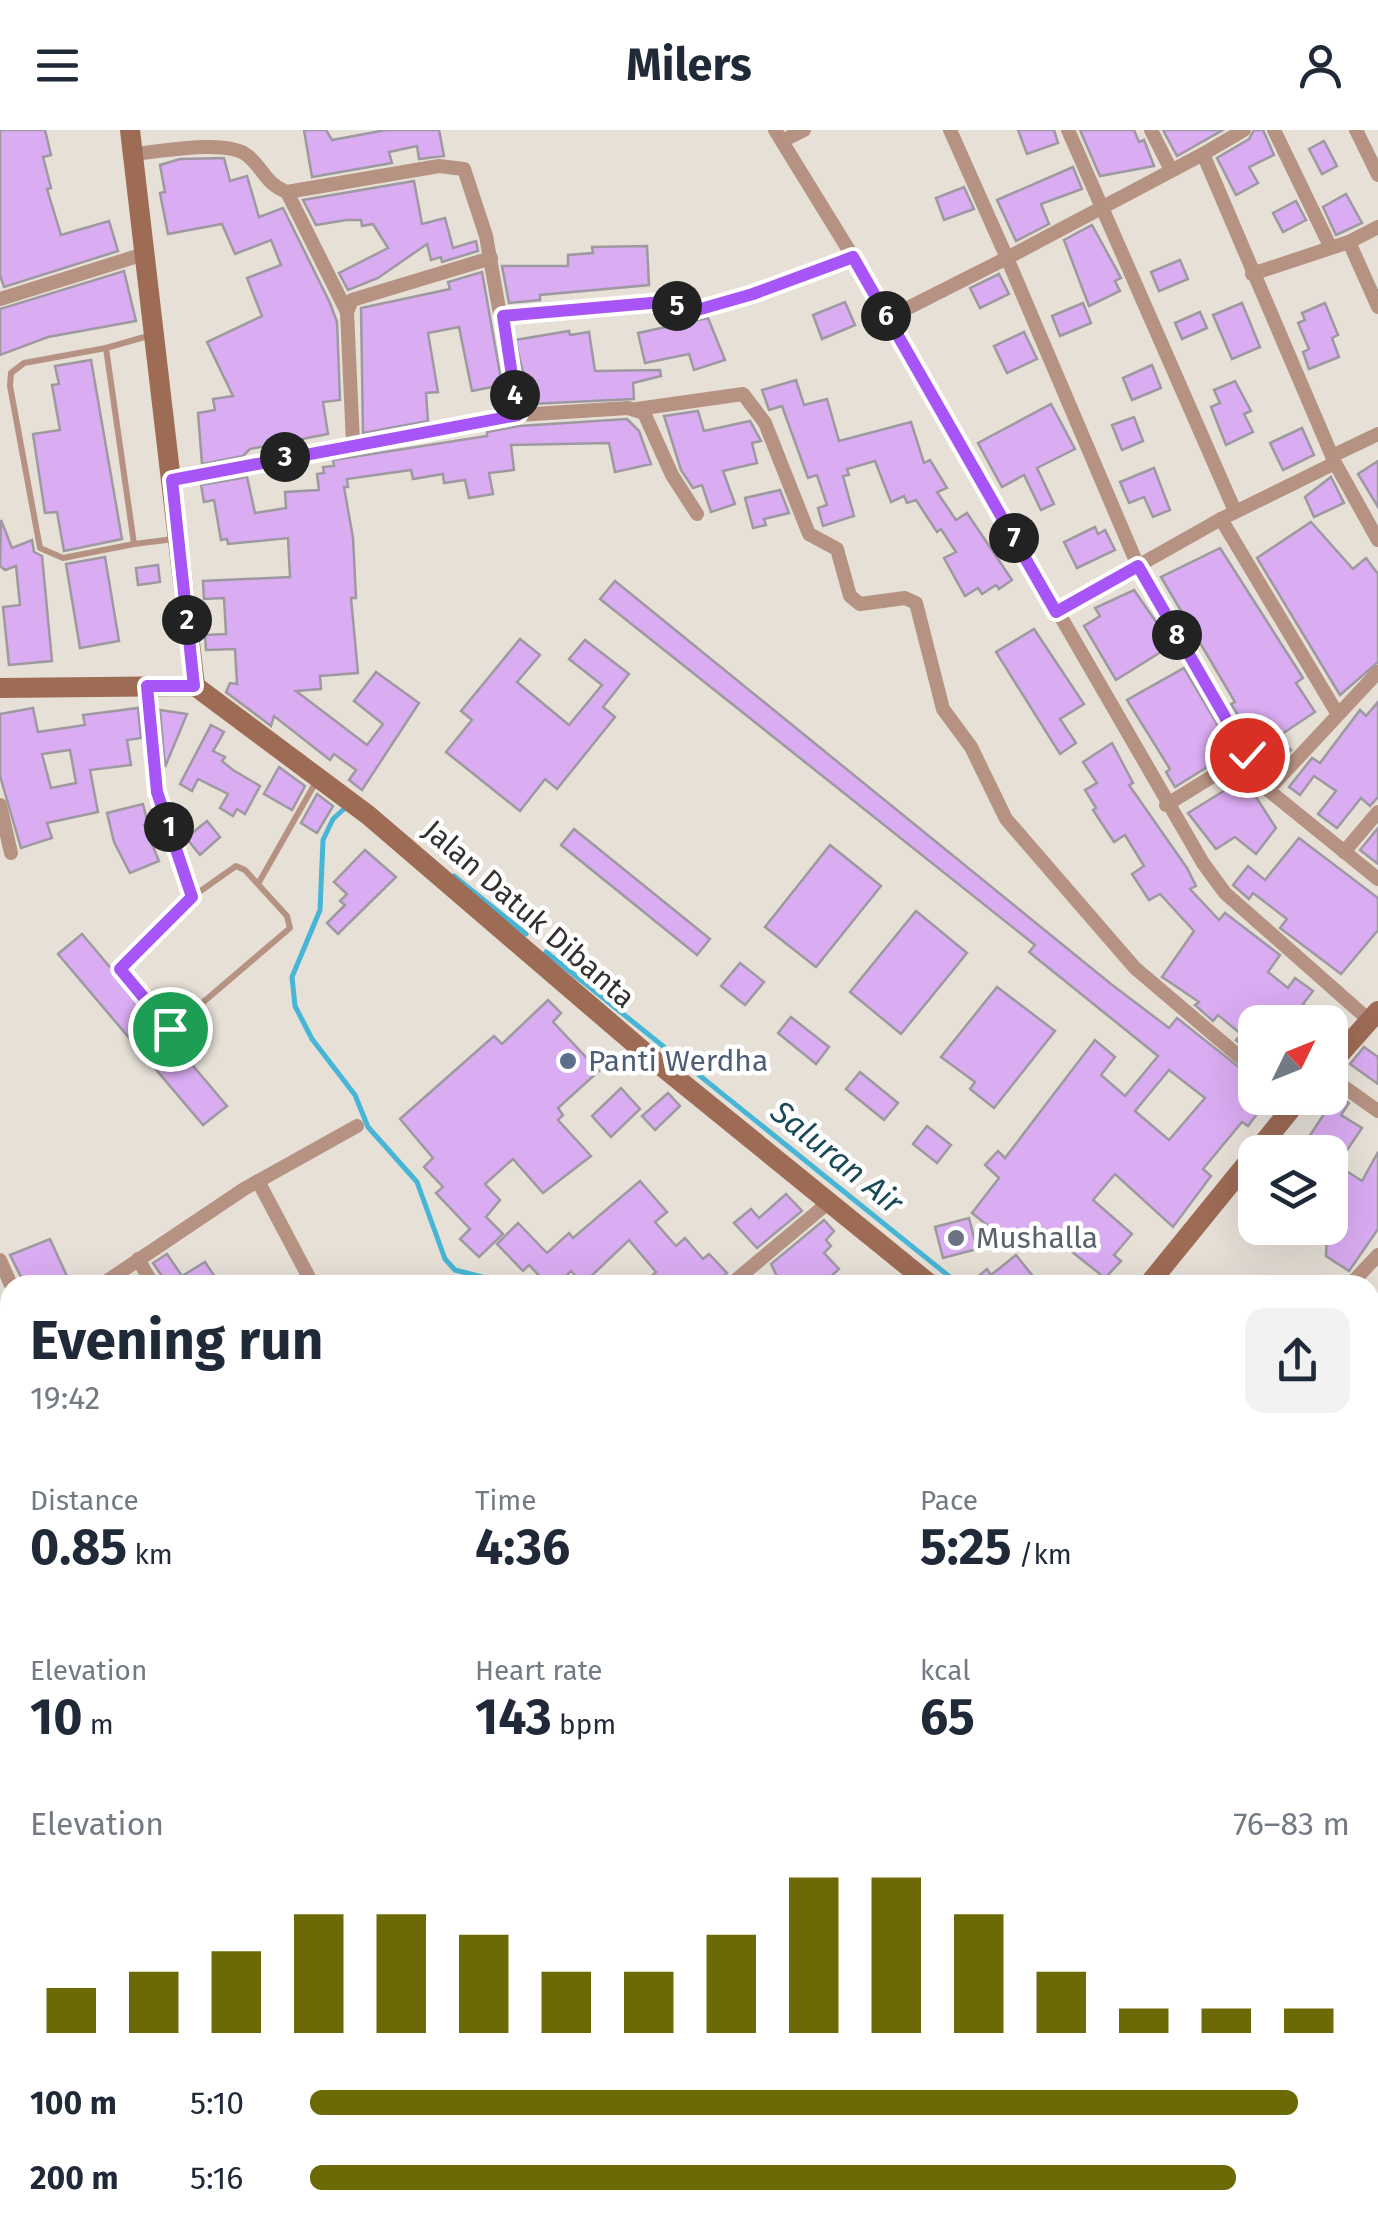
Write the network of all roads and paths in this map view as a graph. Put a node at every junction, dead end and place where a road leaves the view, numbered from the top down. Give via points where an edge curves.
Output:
1 (130, 130) edge
2 (804, 130) edge
3 (950, 130) edge
4 (1068, 130) edge
5 (1151, 130) edge
6 (1244, 130) edge
7 (1274, 130) edge
8 (1356, 130) edge
9 (779, 136) edge
10 (132, 154) junction
11 (1203, 154) junction
12 (1172, 170) junction
13 (1378, 175) edge
14 (287, 192) junction
15 (1103, 210) junction
16 (1378, 227) edge
17 (1350, 242) junction
18 (1330, 246) junction
19 (144, 254) junction
20 (853, 257) junction
21 (491, 258) junction
22 (1007, 258) junction
23 (1252, 274) junction
24 (0, 299) edge
25 (1378, 307) edge
26 (347, 312) junction
27 (503, 316) junction
28 (888, 318) junction
29 (154, 334) junction
30 (106, 348) junction
31 (638, 409) junction
32 (518, 415) junction
33 (1378, 434) edge
34 (353, 443) junction
35 (1334, 460) junction
36 (172, 480) junction
37 (697, 514) dead end
38 (1228, 515) junction
39 (177, 538) junction
40 (1378, 540) edge
41 (134, 544) junction
42 (1138, 566) junction
43 (1056, 612) junction
44 (1378, 672) edge
45 (147, 686) junction
46 (194, 686) junction
47 (0, 688) edge
48 (1337, 713) junction
49 (1247, 755) junction
50 (318, 779) junction
51 (1268, 790) junction
52 (0, 805) edge
53 (1166, 805) junction
54 (1378, 812) edge
55 (1344, 852) junction
56 (11, 853) dead end
57 (1378, 879) edge
58 (258, 884) junction
59 (192, 897) junction
60 (1374, 1016) edge
61 (1348, 1044) edge
62 (1238, 1056) edge
63 (1348, 1090) edge
64 (1378, 1111) edge
65 (1282, 1115) edge
66 (357, 1126) dead end
67 (258, 1182) junction
68 (828, 1202) junction
69 (1378, 1255) edge
70 (138, 1259) junction
71 (115, 1275) edge
72 (147, 1275) edge
73 (308, 1275) edge
74 (742, 1275) edge
75 (919, 1275) edge
76 (1156, 1275) edge
77 (1359, 1275) edge

1 - 10 main road
2 - 9 street
3 - 22 street
4 - 15 street
5 - 12 street
6 - 11 street
7 - 18 street
8 - 13 street
9 - 20 street
10 - 14 street via 230,147
10 - 19 main road
11 - 12 street
11 - 23 street
12 - 15 street
14 - 21 street via 455,165 466,172
14 - 26 street
15 - 22 street
15 - 38 street
16 - 17 street
17 - 18 street
17 - 25 street
18 - 23 street
19 - 24 street
19 - 29 main road
20 - 27 street via 683,314 674,301
20 - 28 street
21 - 26 street via 355,296
21 - 27 street
22 - 28 street
22 - 42 street
23 - 35 street
26 - 34 street
27 - 32 street
28 - 43 street
29 - 30 lane
29 - 36 main road
30 - 41 lane
30 - 41 lane via 24,363 11,373 10,386 40,548 63,558
31 - 32 street
31 - 37 street
31 - 62 street via 742,394 765,423 809,534 837,549 850,596 860,604 905,598 916,603 943,709 1028,848 1135,968
32 - 34 street
33 - 35 street
34 - 36 street
35 - 38 street
35 - 40 street
36 - 39 main road
38 - 42 street
38 - 48 street
39 - 41 lane
39 - 46 main road
42 - 43 street
42 - 49 street
43 - 53 street
44 - 48 street
45 - 46 main road
45 - 47 main road
45 - 59 street via 157,792
46 - 50 main road, Jalan Datuk Dibanta
48 - 51 street
49 - 51 street
49 - 53 street
50 - 58 lane
50 - 68 main road, Jalan Datuk Dibanta
51 - 55 street
52 - 56 street
53 - 60 street via 1225,893
54 - 55 street
55 - 57 street
58 - 59 lane via 246,870 230,867
58 - 59 lane via 290,919 290,928 170,1029 120,969
60 - 61 main road
63 - 64 street
65 - 76 main road
66 - 67 street
67 - 70 street
67 - 73 street
68 - 74 street
68 - 75 main road, Jalan Datuk Dibanta
69 - 77 street
70 - 71 street
70 - 72 street

